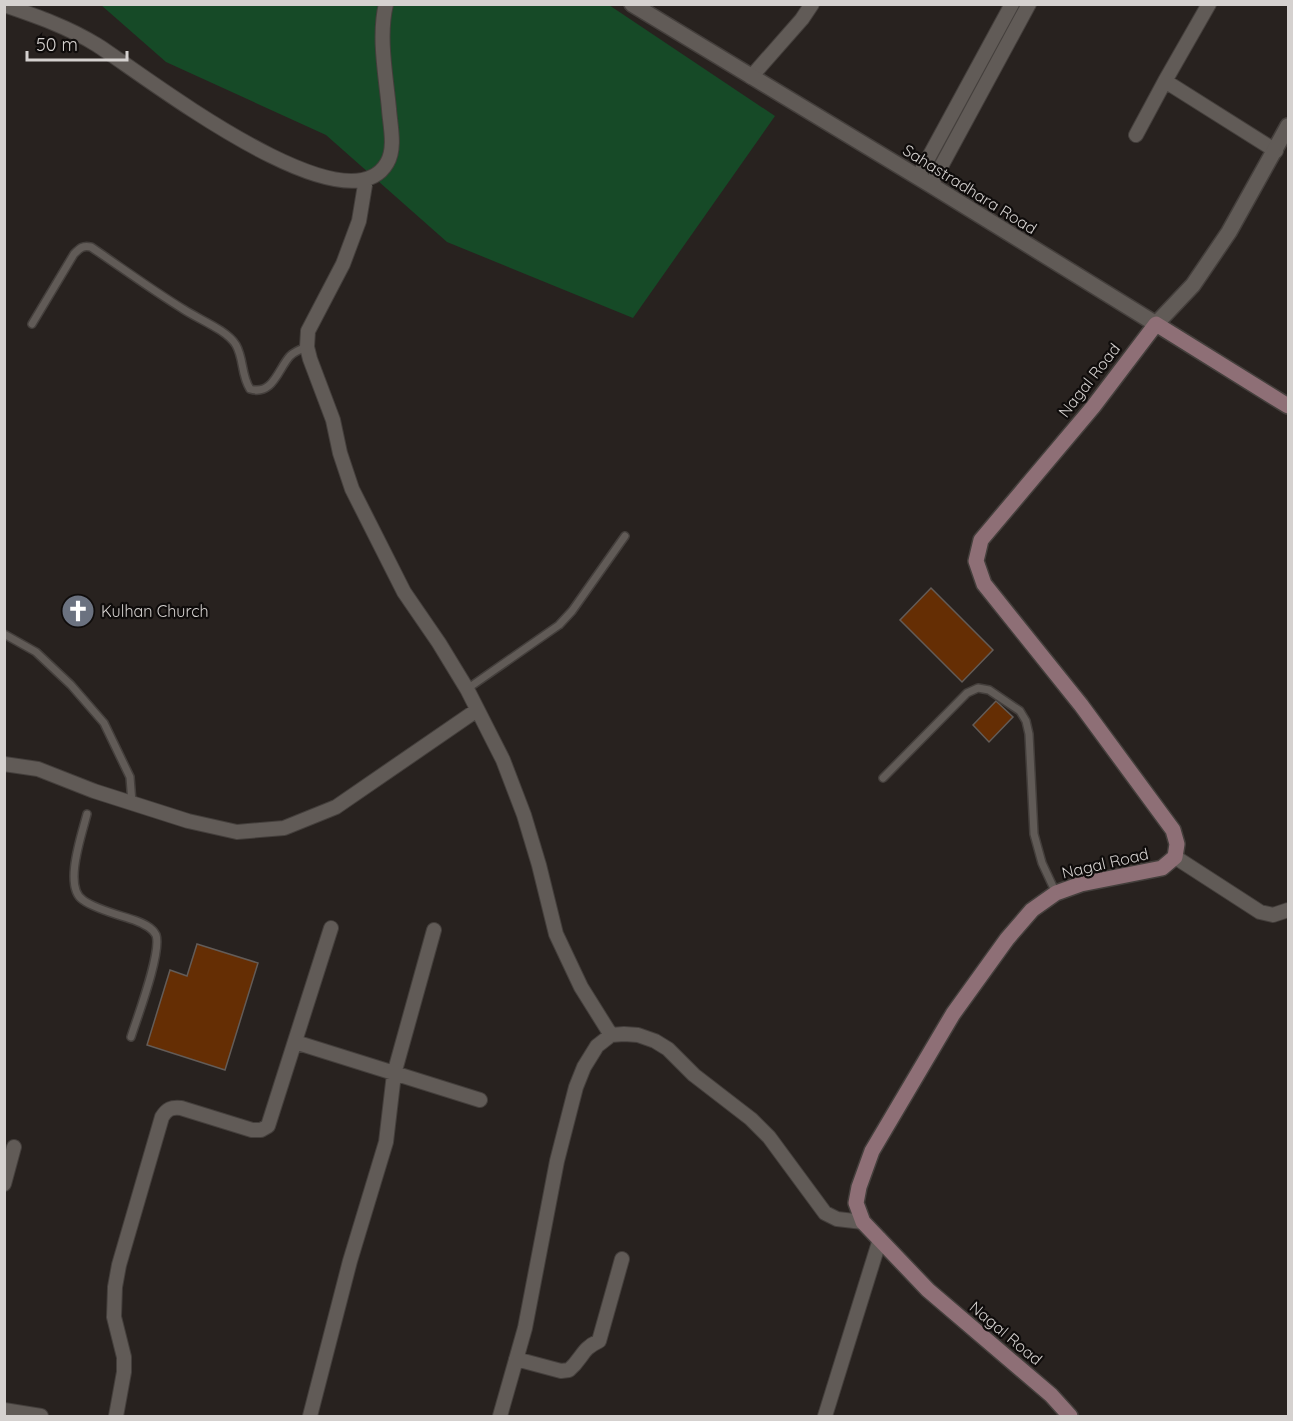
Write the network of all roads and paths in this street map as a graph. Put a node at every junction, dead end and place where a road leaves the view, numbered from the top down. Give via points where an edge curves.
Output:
1 (386, 4) edge
2 (812, 4) edge
3 (1012, 4) edge
4 (1029, 4) edge
5 (1209, 4) edge
6 (4, 5) edge
7 (634, 5) edge
8 (751, 76) junction
9 (1165, 81) junction
10 (1288, 126) edge
11 (1136, 135) dead end
12 (1276, 151) junction
13 (366, 179) junction
14 (925, 181) junction
15 (32, 324) dead end
16 (1156, 324) junction
17 (307, 347) junction
18 (1288, 406) edge
19 (625, 536) dead end
20 (4, 634) edge
21 (467, 689) junction
22 (477, 710) junction
23 (4, 764) edge
24 (883, 778) dead end
25 (132, 803) junction
26 (87, 814) dead end
27 (1175, 857) junction
28 (1056, 894) junction
29 (1288, 910) edge
30 (331, 928) dead end
31 (434, 930) dead end
32 (611, 1035) junction
33 (131, 1037) dead end
34 (295, 1042) junction
35 (394, 1074) junction
36 (480, 1100) dead end
37 (14, 1148) dead end
38 (4, 1184) edge
39 (863, 1222) junction
40 (879, 1239) junction
41 (622, 1259) dead end
42 (516, 1359) junction
43 (4, 1410) edge
44 (41, 1416) edge
45 (116, 1416) edge
46 (310, 1416) edge
47 (500, 1416) edge
48 (825, 1416) edge
49 (1070, 1416) edge

1 - 13 street via 384,53 392,141 388,161 380,172
2 - 8 street
3 - 14 street
4 - 14 street
5 - 9 street
6 - 13 street via 45,19 95,44 222,130 269,155 312,174 342,181
7 - 8 street, Sahastradhara Road
8 - 14 street, Sahastradhara Road
9 - 11 street
9 - 12 street
10 - 12 street
12 - 16 street via 1229,232 1192,285
13 - 17 street via 359,221 343,264 308,331
14 - 16 street, Sahastradhara Road
15 - 17 lane via 74,254 86,246 229,337 236,346 250,389 266,388 276,380 291,355
16 - 18 main road, Sahastradhara Road
16 - 27 main road, Nagal Road via 981,540 976,561 984,584 1081,705 1173,830
17 - 21 street via 352,489 404,592
19 - 21 lane via 560,625
20 - 25 lane via 36,651 104,723 130,777
21 - 22 street
22 - 25 street via 336,807 284,828 237,832
22 - 32 street via 503,760 524,814 556,934 581,987
23 - 25 street via 38,770 93,795
24 - 28 lane via 967,693 978,688 989,690 1020,711 1026,721 1037,850
26 - 33 lane via 73,878 75,893 83,901 146,925 155,934 157,944
27 - 28 main road, Nagal Road via 1162,868 1081,884
27 - 29 street via 1260,912 1273,915
28 - 39 main road, Nagal Road via 1032,910 1007,939 936,1042 872,1151 856,1203
30 - 34 street
31 - 35 street
32 - 39 street via 638,1035 668,1049 769,1137 825,1213 837,1219
32 - 42 street via 597,1046 576,1087
34 - 35 street
34 - 45 street via 268,1126 261,1130 181,1108 166,1110 162,1117 115,1287 114,1317 124,1357
35 - 36 street
35 - 46 street via 386,1142
37 - 38 street
39 - 40 main road, Nagal Road
40 - 48 street
40 - 49 main road, Nagal Road via 928,1290 1051,1395
41 - 42 street via 599,1341 587,1347 574,1366 561,1371
42 - 47 street
43 - 44 street

